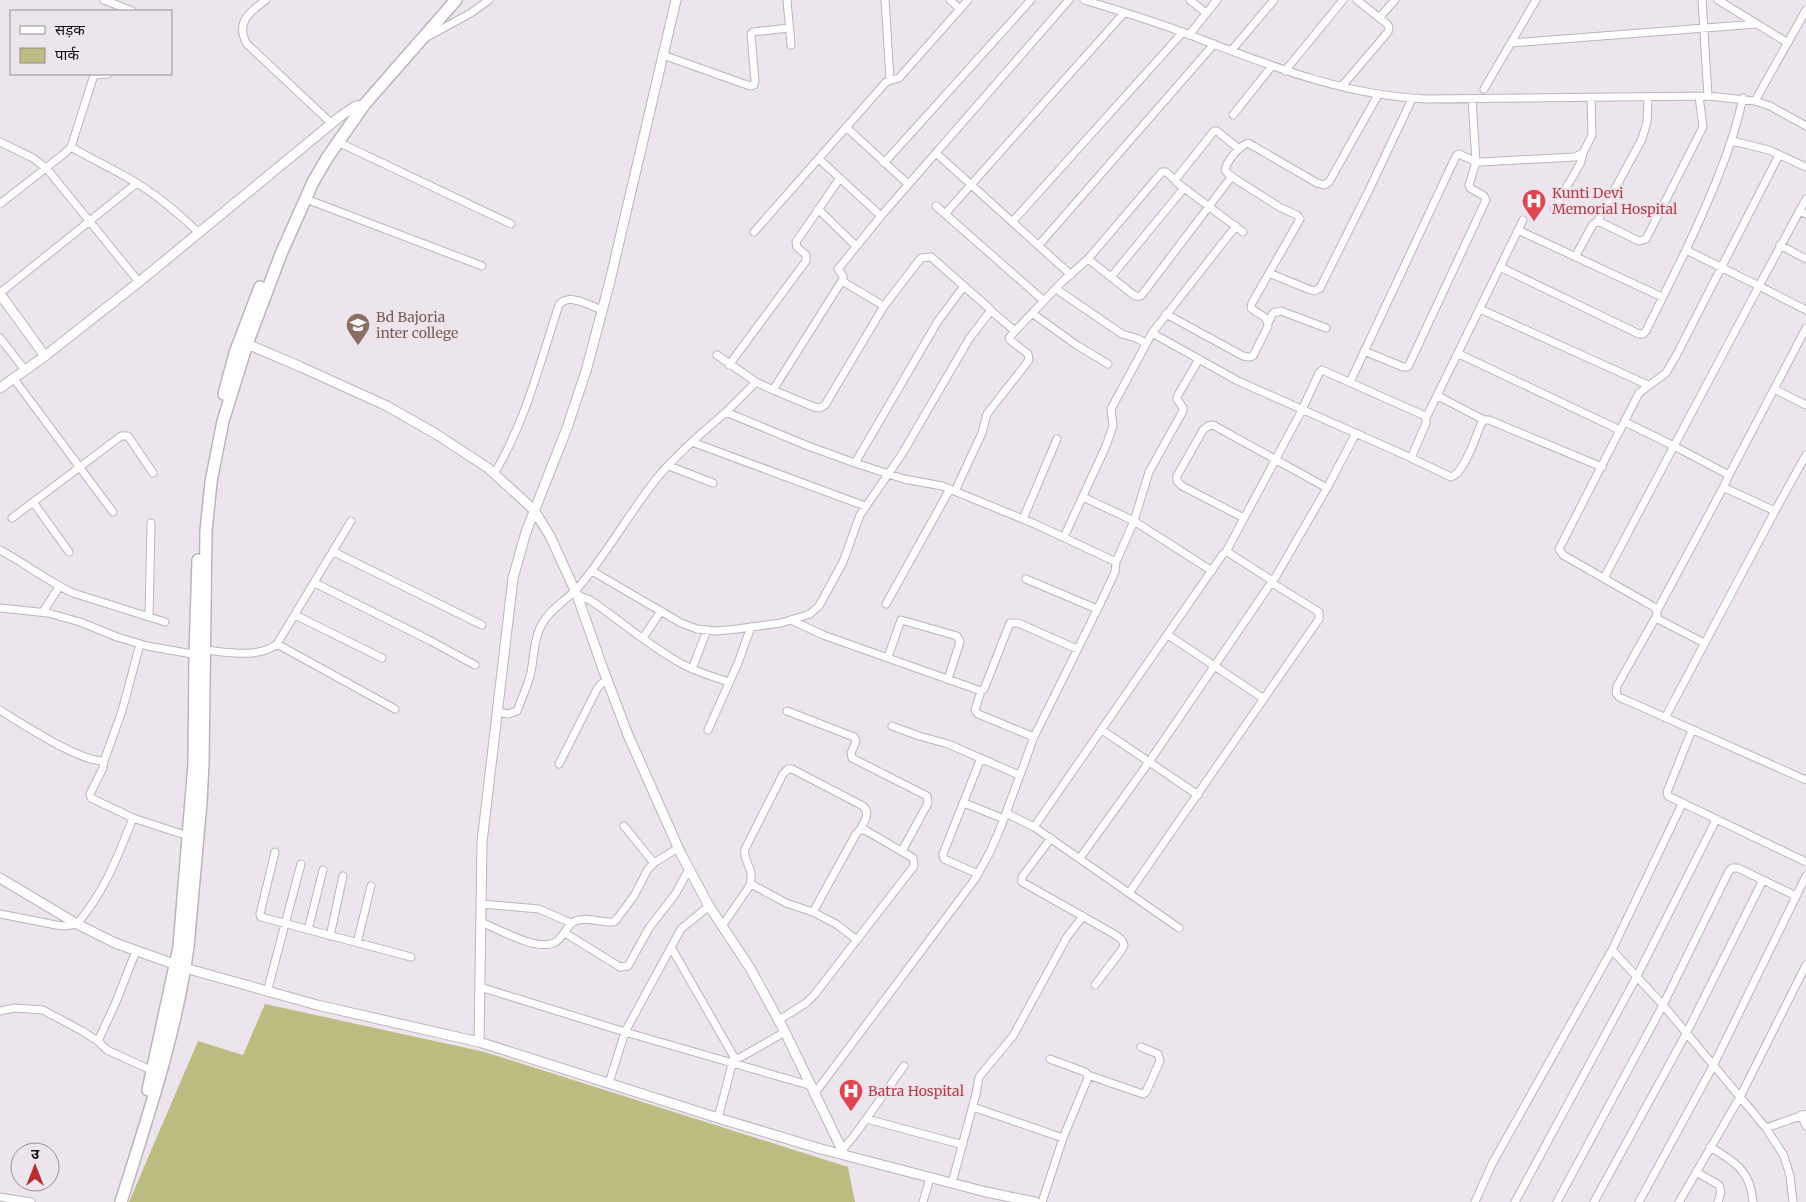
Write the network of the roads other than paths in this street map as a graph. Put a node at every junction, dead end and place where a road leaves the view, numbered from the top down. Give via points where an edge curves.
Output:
1 (104, 0) edge
2 (266, 0) edge
3 (447, 0) edge
4 (456, 0) edge
5 (489, 0) edge
6 (676, 0) edge
7 (787, 0) edge
8 (885, 0) edge
9 (950, 0) edge
10 (968, 0) edge
11 (1031, 0) edge
12 (1070, 0) edge
13 (1084, 0) edge
14 (1190, 0) edge
15 (1217, 0) edge
16 (1274, 0) edge
17 (1343, 0) edge
18 (1357, 0) edge
19 (1395, 0) edge
20 (1536, 0) edge
21 (1702, 0) edge
22 (1718, 0) edge
23 (960, 9) junction
24 (129, 10) edge
25 (1806, 10) edge
26 (1124, 12) junction
27 (1206, 12) junction
28 (1379, 18) junction
29 (1757, 24) junction
30 (789, 28) junction
31 (1704, 28) junction
32 (1186, 33) junction
33 (418, 42) junction
34 (1511, 43) junction
35 (1788, 43) junction
36 (1214, 44) junction
37 (791, 45) dead end
38 (1231, 51) junction
39 (663, 55) junction
40 (1272, 66) junction
41 (1285, 71) junction
42 (94, 75) edge
43 (890, 79) junction
44 (1342, 86) junction
45 (1484, 89) dead end
46 (1378, 95) junction
47 (1698, 96) junction
48 (1708, 96) junction
49 (1648, 97) junction
50 (1591, 98) junction
51 (1743, 98) junction
52 (1412, 99) junction
53 (1472, 99) junction
54 (1754, 101) junction
55 (360, 106) junction
56 (1233, 115) dead end
57 (331, 123) junction
58 (1806, 126) edge
59 (846, 128) junction
60 (1732, 141) junction
61 (0, 142) edge
62 (338, 142) junction
63 (71, 146) junction
64 (1240, 148) junction
65 (936, 153) junction
66 (1584, 154) junction
67 (1779, 155) junction
68 (819, 159) junction
69 (1476, 162) junction
70 (884, 163) junction
71 (1806, 168) edge
72 (47, 169) junction
73 (1232, 176) junction
74 (840, 178) junction
75 (1175, 180) junction
76 (137, 183) junction
77 (908, 184) junction
78 (971, 186) junction
79 (1184, 188) junction
80 (306, 199) junction
81 (1806, 199) edge
82 (0, 204) edge
83 (936, 206) dead end
84 (1210, 207) junction
85 (818, 209) junction
86 (1554, 209) dead end
87 (1803, 213) edge
88 (946, 214) junction
89 (881, 216) junction
90 (1523, 220) dead end
91 (88, 221) junction
92 (1013, 221) junction
93 (1597, 222) junction
94 (511, 224) dead end
95 (1236, 226) junction
96 (1518, 230) junction
97 (198, 232) junction
98 (754, 232) dead end
99 (1244, 232) dead end
100 (1780, 244) junction
101 (1039, 245) junction
102 (856, 246) junction
103 (1686, 250) junction
104 (1575, 257) junction
105 (1088, 259) junction
106 (1806, 259) edge
107 (482, 266) dead end
108 (1500, 267) junction
109 (1721, 267) junction
110 (1269, 274) junction
111 (1071, 275) junction
112 (1111, 277) junction
113 (842, 280) junction
114 (139, 282) junction
115 (964, 286) junction
116 (1759, 286) junction
117 (1056, 289) junction
118 (0, 294) edge
119 (1662, 297) junction
120 (1044, 301) junction
121 (884, 306) junction
122 (1480, 309) junction
123 (602, 310) junction
124 (990, 310) junction
125 (1806, 310) edge
126 (1032, 313) junction
127 (1166, 314) junction
128 (1268, 322) junction
129 (1326, 328) dead end
130 (1806, 328) edge
131 (1015, 331) junction
132 (1152, 332) junction
133 (0, 338) edge
134 (1146, 343) junction
135 (247, 344) junction
136 (1364, 351) junction
137 (1459, 354) junction
138 (716, 355) dead end
139 (46, 356) junction
140 (1199, 359) junction
141 (1108, 364) dead end
142 (729, 365) junction
143 (25, 370) junction
144 (14, 378) junction
145 (756, 382) junction
146 (1350, 382) junction
147 (1648, 385) junction
148 (0, 388) edge
149 (1774, 389) junction
150 (773, 390) junction
151 (1438, 396) junction
152 (1806, 405) edge
153 (1302, 410) junction
154 (726, 412) junction
155 (1426, 418) junction
156 (1484, 420) junction
157 (1625, 422) junction
158 (1620, 430) junction
159 (1356, 433) junction
160 (1057, 439) dead end
161 (692, 442) junction
162 (1674, 446) junction
163 (1806, 454) edge
164 (1410, 458) junction
165 (1276, 460) junction
166 (855, 462) junction
167 (669, 466) junction
168 (80, 467) junction
169 (1602, 467) junction
170 (153, 473) dead end
171 (494, 474) junction
172 (889, 474) junction
173 (1728, 478) junction
174 (713, 483) dead end
175 (1724, 486) junction
176 (1328, 488) junction
177 (952, 490) junction
178 (1083, 497) junction
179 (33, 502) junction
180 (865, 506) junction
181 (534, 510) junction
182 (1774, 511) junction
183 (113, 512) dead end
184 (12, 518) dead end
185 (1244, 518) junction
186 (1023, 519) junction
187 (352, 521) dead end
188 (1134, 521) junction
189 (151, 523) dead end
190 (1064, 537) junction
191 (0, 550) edge
192 (69, 552) dead end
193 (334, 552) junction
194 (1226, 552) junction
195 (1116, 562) junction
196 (592, 571) junction
197 (1212, 571) junction
198 (1604, 578) junction
199 (1026, 579) dead end
200 (1273, 581) junction
201 (315, 583) junction
202 (59, 587) junction
203 (576, 593) junction
204 (886, 604) dead end
205 (0, 608) edge
206 (1097, 609) junction
207 (661, 611) junction
208 (43, 612) junction
209 (1657, 614) junction
210 (295, 615) junction
211 (148, 617) junction
212 (791, 620) junction
213 (165, 622) dead end
214 (482, 625) dead end
215 (751, 627) junction
216 (707, 630) junction
217 (1168, 635) junction
218 (643, 638) junction
219 (1704, 643) junction
220 (140, 644) junction
221 (277, 644) junction
222 (1077, 649) junction
223 (201, 653) junction
224 (382, 658) dead end
225 (888, 658) junction
226 (475, 665) dead end
227 (1215, 666) junction
228 (692, 669) junction
229 (948, 678) junction
230 (607, 681) junction
231 (729, 682) junction
232 (981, 691) junction
233 (1264, 699) junction
234 (395, 709) dead end
235 (0, 710) edge
236 (787, 711) dead end
237 (498, 712) junction
238 (1665, 718) junction
239 (892, 726) dead end
240 (708, 730) dead end
241 (1102, 730) junction
242 (1692, 730) junction
243 (1034, 737) junction
244 (981, 758) junction
245 (104, 761) junction
246 (1149, 762) junction
247 (559, 764) dead end
248 (1020, 775) junction
249 (1806, 780) edge
250 (1198, 795) junction
251 (964, 803) junction
252 (1682, 804) junction
253 (1005, 816) junction
254 (133, 818) junction
255 (1716, 820) junction
256 (624, 826) dead end
257 (1034, 827) junction
258 (860, 830) junction
259 (188, 836) junction
260 (1051, 838) junction
261 (678, 848) junction
262 (902, 851) junction
263 (275, 852) dead end
264 (1080, 858) junction
265 (1806, 862) edge
266 (654, 863) junction
267 (301, 864) dead end
268 (689, 869) junction
269 (323, 870) dead end
270 (978, 874) junction
271 (343, 876) dead end
272 (1806, 876) edge
273 (0, 878) edge
274 (1763, 880) junction
275 (750, 885) junction
276 (371, 886) dead end
277 (1129, 893) junction
278 (1796, 896) junction
279 (481, 904) junction
280 (709, 906) junction
281 (813, 912) junction
282 (0, 914) edge
283 (1083, 916) junction
284 (481, 922) junction
285 (571, 923) junction
286 (77, 924) junction
287 (285, 924) junction
288 (722, 926) junction
289 (1179, 928) dead end
290 (308, 930) junction
291 (565, 933) junction
292 (330, 936) junction
293 (857, 940) junction
294 (357, 943) junction
295 (671, 947) junction
296 (1612, 950) junction
297 (136, 951) junction
298 (411, 957) dead end
299 (1806, 964) edge
300 (180, 967) junction
301 (1637, 976) junction
302 (1095, 985) dead end
303 (480, 987) junction
304 (267, 992) junction
305 (1663, 1005) junction
306 (0, 1011) edge
307 (779, 1020) junction
308 (625, 1032) junction
309 (785, 1032) junction
310 (1686, 1034) junction
311 (98, 1041) junction
312 (479, 1042) junction
313 (1141, 1047) dead end
314 (1050, 1059) dead end
315 (734, 1061) junction
316 (904, 1066) dead end
317 (1713, 1066) junction
318 (152, 1071) junction
319 (1088, 1075) junction
320 (609, 1083) junction
321 (814, 1090) junction
322 (1740, 1097) junction
323 (972, 1107) junction
324 (1804, 1114) edge
325 (718, 1118) junction
326 (867, 1119) junction
327 (1806, 1126) edge
328 (1766, 1128) junction
329 (1063, 1138) junction
330 (963, 1145) junction
331 (1710, 1147) junction
332 (843, 1152) junction
333 (1696, 1172) junction
334 (930, 1178) junction
335 (952, 1183) junction
336 (0, 1197) edge
337 (31, 1202) edge
338 (114, 1202) edge
339 (121, 1202) edge
340 (923, 1202) edge
341 (1035, 1202) edge
342 (1042, 1202) edge
343 (1475, 1202) edge
344 (1516, 1202) edge
345 (1557, 1202) edge
346 (1594, 1202) edge
347 (1639, 1202) edge
348 (1680, 1202) edge
349 (1718, 1202) edge
350 (1753, 1202) edge
351 (1793, 1202) edge

1 - 24 street
2 - 57 street via 247,16 242,34 248,44
3 - 55 main road via 404,48
4 - 33 main road
5 - 33 street
6 - 39 street
7 - 30 street
8 - 43 street
9 - 23 street
10 - 23 street
11 - 70 street
12 - 65 street
13 - 26 street
14 - 27 street
15 - 27 street
16 - 38 street
17 - 41 street
18 - 28 street
19 - 28 street
20 - 34 street
21 - 31 street
22 - 29 street
23 - 43 street via 899,78
25 - 35 street
26 - 32 street
26 - 78 street
27 - 32 street
28 - 44 street via 1389,27 1388,32
29 - 31 street
29 - 35 street
30 - 37 street
30 - 39 street via 751,34 756,81 750,86
31 - 34 street
31 - 48 street
32 - 36 street
32 - 92 street
33 - 55 main road
34 - 45 street
35 - 54 street
36 - 38 street
36 - 101 street
38 - 40 street
39 - 123 street
40 - 41 street
40 - 56 street
41 - 44 street
42 - 63 street
43 - 59 street
44 - 46 street
46 - 52 street
46 - 64 street via 1329,182 1324,185 1252,144
47 - 48 street
47 - 49 street
47 - 93 street via 1703,127 1646,239 1639,240
48 - 51 street
49 - 50 street
49 - 93 street via 1647,122 1642,139
50 - 53 street
50 - 66 street via 1592,135
51 - 54 street
51 - 60 street
52 - 53 street
52 - 110 street via 1320,288 1314,291
53 - 69 street
54 - 58 street
55 - 57 street
55 - 62 main road
55 - 223 main road via 322,155 308,180 235,353 203,483 199,532
57 - 97 street
59 - 68 street
59 - 70 street
60 - 67 street
60 - 103 street
61 - 72 street via 33,158
62 - 80 main road
62 - 94 street
63 - 72 street
63 - 76 street
64 - 73 street via 1226,166
64 - 75 street via 1214,131
65 - 77 street
65 - 78 street
66 - 69 street
66 - 86 street
67 - 71 street
67 - 109 street
68 - 74 street
68 - 98 street
69 - 136 street via 1463,155 1456,156
69 - 136 street via 1469,185 1486,200 1410,364 1406,368
70 - 77 street
72 - 82 street
72 - 91 street
73 - 84 street
73 - 110 street via 1300,219
74 - 85 street
74 - 89 street
75 - 79 street
75 - 105 street via 1162,172
76 - 91 street
76 - 97 street
77 - 89 street
78 - 88 street
78 - 92 street
79 - 84 street
79 - 112 street
80 - 107 street
80 - 135 main road
81 - 87 street
83 - 88 street
84 - 95 street
84 - 112 street via 1141,296 1135,296
85 - 102 street
85 - 142 street via 796,242 806,255 806,261
87 - 100 street
88 - 120 street
89 - 102 street
90 - 96 street
91 - 114 street
91 - 118 street
92 - 101 street
93 - 104 street
95 - 99 street
95 - 127 street
96 - 104 street
96 - 108 street
97 - 114 street
100 - 106 street
100 - 116 street
101 - 111 street
102 - 113 street via 838,269
103 - 109 street
103 - 119 street
104 - 119 street
105 - 111 street
105 - 112 street
108 - 119 street via 1639,334 1646,331
108 - 122 street
109 - 116 street
109 - 147 street via 1666,373
110 - 128 street via 1251,308
111 - 117 street
113 - 121 street
113 - 150 street
114 - 139 street
115 - 121 street via 931,257 925,256 907,274
115 - 124 street
115 - 166 street via 938,321
116 - 125 street
116 - 162 street
117 - 120 street
117 - 134 street via 1122,334
118 - 139 street
120 - 126 street
121 - 150 street via 825,405 814,407
122 - 137 street
122 - 147 street
123 - 171 street via 570,299 559,305 518,428
123 - 181 street via 570,419
124 - 131 street
124 - 172 street via 969,339
126 - 131 street
126 - 141 street
127 - 128 street via 1249,358 1253,356
127 - 132 street
128 - 129 street via 1273,313 1281,311
130 - 149 street
131 - 177 street via 1010,340 1028,354 1029,360 988,414 982,433
132 - 134 street
132 - 140 street
133 - 143 street
134 - 178 street via 1110,409 1113,426
135 - 171 street via 387,406 462,450
135 - 223 main road via 223,421 211,482
136 - 146 street
137 - 151 street
137 - 158 street
138 - 142 street
139 - 143 street
140 - 153 street
140 - 188 street via 1176,399 1182,411 1149,472
142 - 145 street
143 - 144 street
144 - 148 street
144 - 168 street
145 - 150 street
145 - 154 street
146 - 153 street via 1322,370
146 - 155 street
147 - 157 street via 1639,393
149 - 152 street
149 - 173 street
151 - 155 street
151 - 156 street
153 - 159 street
153 - 165 street
154 - 161 street
154 - 166 street
155 - 164 street
156 - 164 street via 1456,476
156 - 169 street
157 - 158 street
157 - 162 street
158 - 169 street
159 - 164 street
159 - 176 street
160 - 186 street
161 - 167 street
161 - 180 street
162 - 173 street via 1724,472
162 - 198 street
163 - 182 street
165 - 176 street
165 - 185 street
165 - 185 street via 1213,425 1203,430 1177,481
166 - 172 street
167 - 174 street
167 - 196 street via 621,526
168 - 170 street via 125,435
168 - 179 street
168 - 183 street
169 - 198 street via 1559,548 1560,553
171 - 181 street
172 - 177 street
172 - 180 street
173 - 175 street
175 - 182 street
175 - 209 street
176 - 200 street
177 - 186 street
177 - 204 street
178 - 188 street
178 - 190 street
179 - 184 street
179 - 192 street
180 - 212 street via 843,562 823,599 810,614
181 - 203 street via 550,536
181 - 237 street via 513,578
182 - 219 street
185 - 194 street
186 - 190 street
187 - 193 street
188 - 195 street
188 - 197 street
189 - 211 street
190 - 195 street
191 - 202 street
193 - 201 street
193 - 214 street
194 - 197 street
194 - 200 street
195 - 206 street
196 - 203 street
196 - 207 street
197 - 217 street
198 - 209 street via 1654,607
199 - 206 street
200 - 227 street
200 - 233 street via 1319,612 1320,616
201 - 210 street
201 - 226 street
202 - 208 street
202 - 211 street
203 - 218 street
203 - 230 street
203 - 237 street via 565,599 542,625 517,711 508,714
205 - 208 street
206 - 222 street
207 - 216 street via 681,623
207 - 218 street
208 - 220 street
209 - 219 street
209 - 238 street via 1616,693
210 - 221 street
210 - 224 street
211 - 213 street
212 - 215 street
212 - 225 street
215 - 216 street
215 - 231 street
216 - 228 street
217 - 227 street
217 - 241 street
218 - 228 street
219 - 238 street
220 - 223 street
220 - 245 street
221 - 223 street via 248,653
221 - 234 street
222 - 232 street via 1018,623 1010,623
222 - 243 street
223 - 259 main road
223 - 300 main road via 201,802
225 - 229 street
225 - 229 street via 902,620 957,636 960,642
227 - 233 street
227 - 246 street
228 - 231 street
229 - 232 street
230 - 247 street via 597,690
230 - 261 street
231 - 240 street
232 - 243 street via 975,710 978,714
233 - 250 street
235 - 245 street via 90,760
236 - 262 street via 854,737 852,758 927,796 928,803
237 - 279 street via 482,842
238 - 242 street
239 - 244 street
241 - 246 street
241 - 257 street
242 - 249 street
242 - 252 street via 1667,792 1671,799
243 - 248 street
244 - 248 street
244 - 251 street
245 - 254 street via 91,798
246 - 250 street
246 - 264 street
248 - 253 street
250 - 277 street
251 - 253 street
251 - 270 street via 943,857
252 - 255 street
252 - 296 street
253 - 257 street
253 - 270 street
254 - 259 street
254 - 286 street via 110,875
255 - 265 street
255 - 301 street
256 - 266 street
257 - 260 street
258 - 262 street
258 - 275 street via 867,814 863,806 788,769 745,849 752,876
258 - 281 street
259 - 300 main road
260 - 264 street
260 - 283 street via 1022,877 1022,882
261 - 266 street
261 - 268 street
262 - 293 street via 913,858 914,866
263 - 287 street via 260,914 263,918
264 - 277 street
266 - 285 street via 616,920 583,919
267 - 287 street
268 - 280 street
268 - 291 street via 628,966 620,967
269 - 290 street
270 - 321 street
271 - 292 street
272 - 278 street
273 - 286 street
274 - 278 street
274 - 305 street via 1738,868 1729,871
274 - 310 street
275 - 281 street via 786,904
275 - 288 street
276 - 294 street
277 - 289 street
278 - 317 street
279 - 284 street
279 - 285 street via 539,909
280 - 288 street
280 - 295 street via 681,929
281 - 293 street
282 - 286 street via 56,925
283 - 302 street via 1114,934 1124,945
283 - 323 street via 1067,937 1013,1036 979,1077
284 - 291 street via 530,943 548,945
284 - 303 street
285 - 291 street
286 - 297 street
287 - 290 street
287 - 304 street
288 - 307 street
290 - 292 street
292 - 294 street
293 - 307 street via 815,994
294 - 298 street
295 - 308 street
295 - 315 street via 711,1014
296 - 301 street
296 - 343 street via 1492,1164
297 - 300 street
297 - 311 street
299 - 322 street
300 - 304 street
300 - 318 main road
300 - 339 main road via 157,1087
301 - 305 street
301 - 344 street
303 - 308 street
303 - 312 street
304 - 312 street
305 - 310 street
305 - 345 street
306 - 311 street via 14,1008 43,1010
307 - 309 street
308 - 315 street
308 - 320 street
309 - 315 street
309 - 321 street
310 - 317 street
310 - 346 street
311 - 318 street via 117,1056
312 - 320 street
313 - 319 street via 1160,1057 1143,1094
314 - 319 street
315 - 321 street
315 - 325 street
316 - 326 street
317 - 322 street
317 - 347 street
318 - 338 main road
319 - 329 street
320 - 325 street
321 - 332 street
322 - 328 street
322 - 331 street
323 - 329 street
323 - 330 street
324 - 327 street
324 - 328 street
325 - 332 street
326 - 330 street
326 - 332 street
328 - 351 street via 1784,1156
329 - 342 street
330 - 335 street
331 - 333 street
331 - 350 street via 1740,1167 1752,1191
332 - 334 street
333 - 348 street
333 - 349 street via 1719,1186
334 - 335 street
334 - 340 street
335 - 341 street
336 - 337 street

